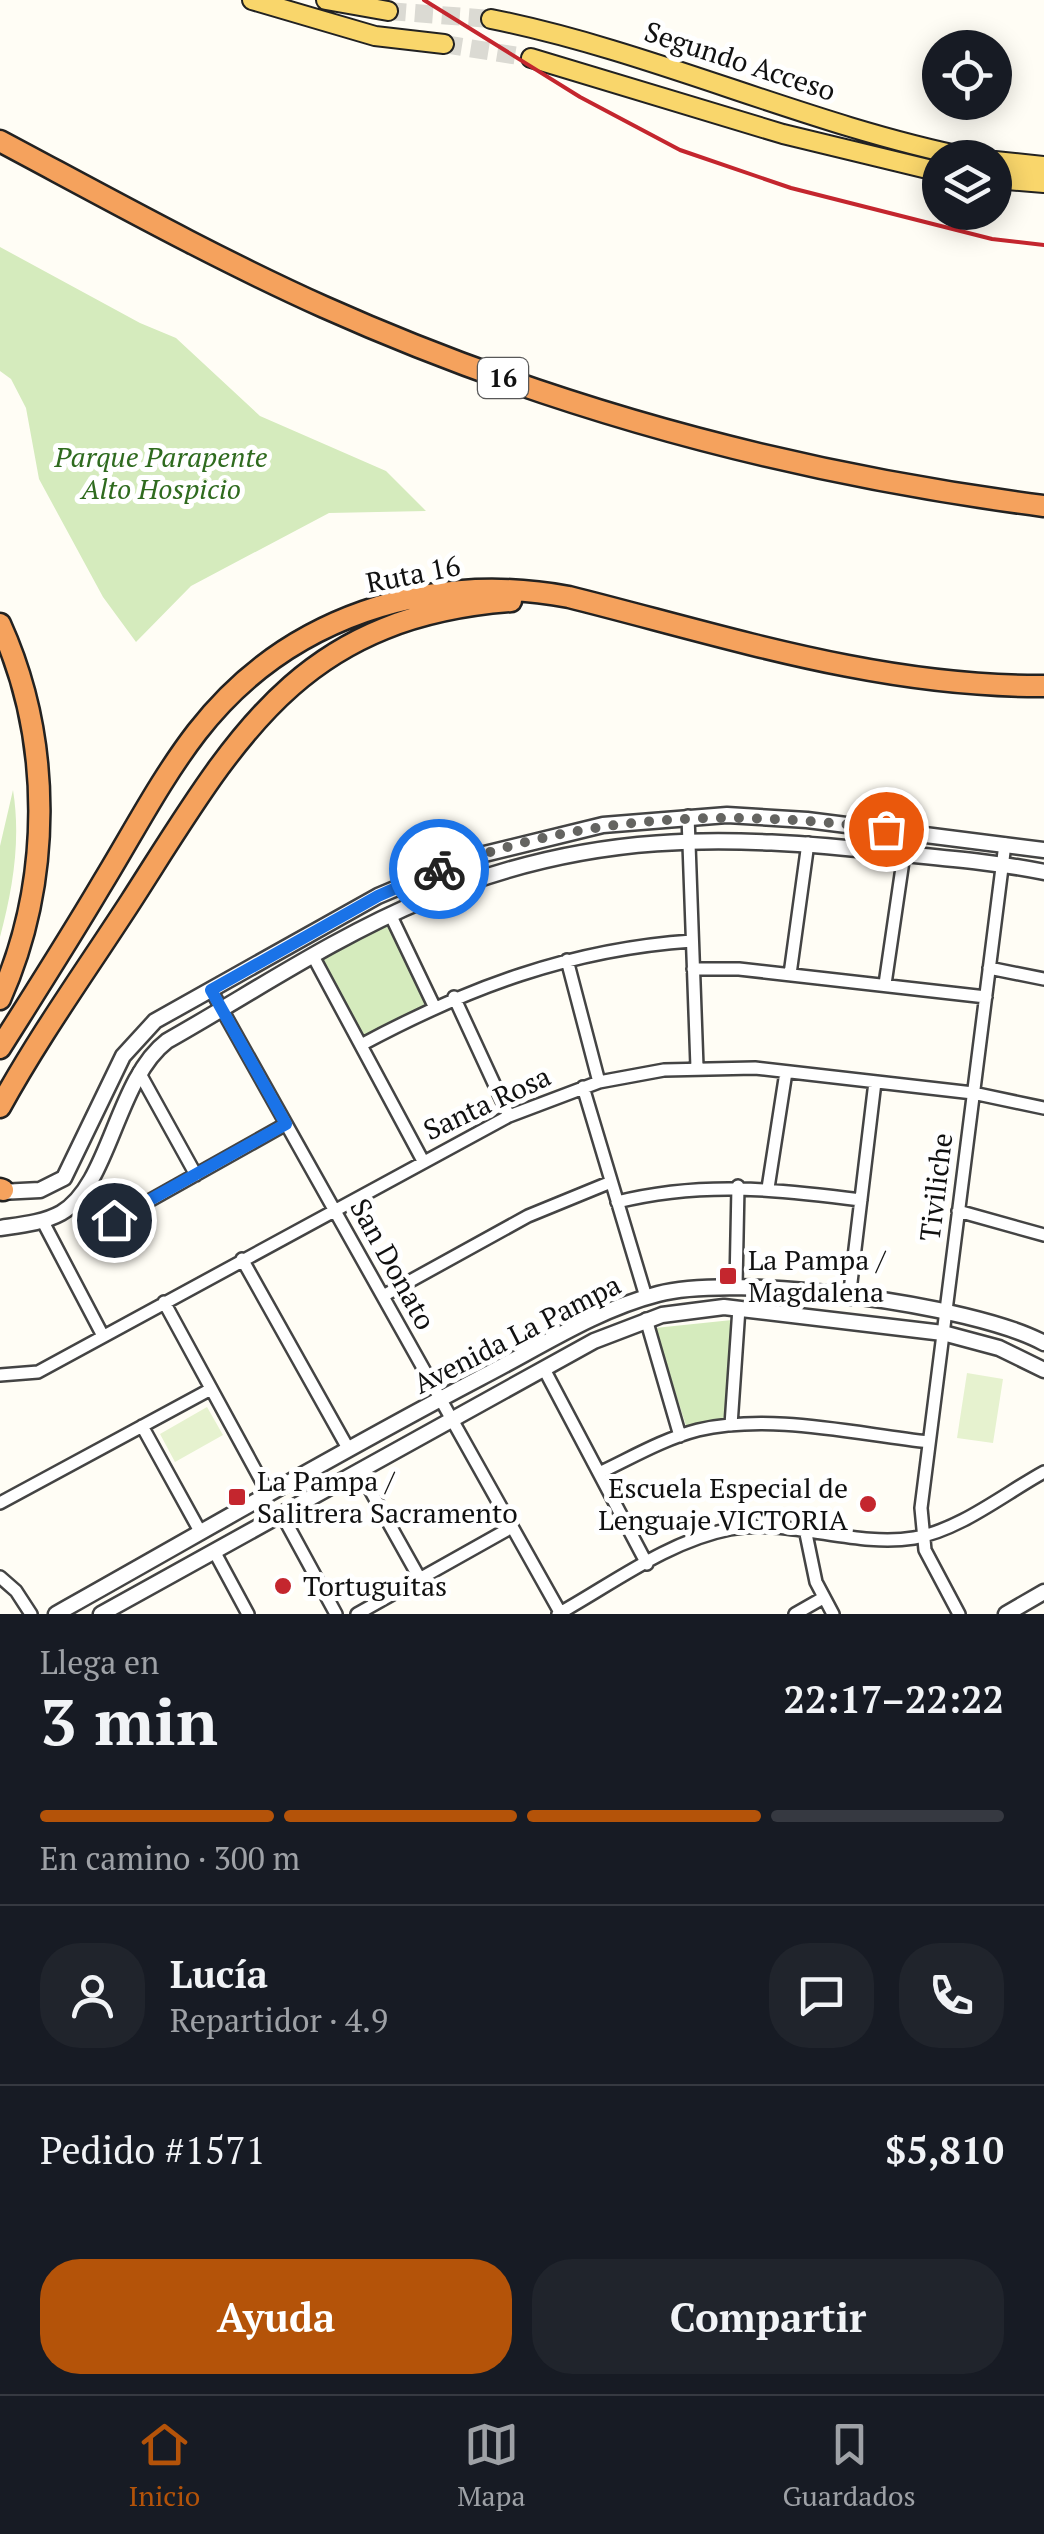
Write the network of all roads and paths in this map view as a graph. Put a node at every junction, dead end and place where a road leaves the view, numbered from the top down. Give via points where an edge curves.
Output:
1 (252, 0) edge
2 (326, 0) edge
3 (388, 11) tunnel mouth
4 (491, 19) tunnel mouth
5 (444, 44) tunnel mouth
6 (531, 58) tunnel mouth
7 (0, 141) edge
8 (922, 144) edge
9 (1012, 162) edge
10 (1044, 166) edge
11 (922, 168) edge
12 (1012, 180) edge
13 (1044, 183) edge
14 (1044, 506) edge
15 (593, 603) junction
16 (0, 624) edge
17 (1044, 686) edge
18 (688, 816) junction
19 (688, 839) junction
20 (808, 843) junction
21 (1005, 844) junction
22 (1044, 850) edge
23 (904, 854) junction
24 (1002, 865) junction
25 (1044, 872) edge
26 (390, 914) junction
27 (692, 941) junction
28 (314, 958) junction
29 (568, 960) junction
30 (694, 968) junction
31 (989, 968) junction
32 (790, 974) junction
33 (1044, 979) edge
34 (885, 984) junction
35 (211, 990) junction
36 (454, 997) junction
37 (986, 997) junction
38 (0, 999) edge
39 (434, 1006) junction
40 (222, 1010) junction
41 (361, 1046) junction
42 (0, 1048) edge
43 (697, 1067) junction
44 (139, 1072) junction
45 (786, 1072) junction
46 (598, 1082) junction
47 (875, 1082) junction
48 (582, 1087) junction
49 (973, 1093) junction
50 (0, 1107) edge
51 (1044, 1108) edge
52 (509, 1116) junction
53 (286, 1124) junction
54 (423, 1162) junction
55 (196, 1175) junction
56 (611, 1182) junction
57 (738, 1186) junction
58 (768, 1188) junction
59 (1, 1190) edge
60 (80, 1194) junction
61 (861, 1200) junction
62 (617, 1202) junction
63 (334, 1209) junction
64 (958, 1211) junction
65 (42, 1220) junction
66 (0, 1228) edge
67 (1044, 1235) edge
68 (242, 1259) junction
69 (736, 1286) junction
70 (382, 1296) junction
71 (646, 1297) junction
72 (849, 1299) junction
73 (164, 1302) junction
74 (739, 1308) junction
75 (946, 1310) junction
76 (646, 1320) junction
77 (943, 1333) junction
78 (102, 1336) junction
79 (1044, 1343) edge
80 (544, 1369) junction
81 (1044, 1370) edge
82 (0, 1375) edge
83 (211, 1389) junction
84 (440, 1399) junction
85 (451, 1418) junction
86 (731, 1425) junction
87 (142, 1426) junction
88 (680, 1436) junction
89 (929, 1442) junction
90 (349, 1450) junction
91 (359, 1470) junction
92 (1044, 1472) edge
93 (599, 1474) junction
94 (269, 1495) junction
95 (0, 1503) edge
96 (281, 1514) junction
97 (512, 1527) junction
98 (805, 1529) junction
99 (201, 1533) junction
100 (922, 1536) junction
101 (214, 1551) junction
102 (647, 1564) junction
103 (0, 1577) edge
104 (420, 1579) junction
105 (1044, 1592) edge
106 (823, 1598) junction
107 (31, 1614) edge
108 (56, 1614) edge
109 (101, 1614) edge
110 (248, 1614) edge
111 (336, 1614) edge
112 (357, 1614) edge
113 (560, 1614) edge
114 (794, 1614) edge
115 (833, 1614) edge
116 (959, 1614) edge
117 (1006, 1614) edge

1 - 5 main road via 376,36
2 - 3 main road
4 - 8 main road, Segundo Acceso via 584,39 775,104
6 - 11 main road, Segundo Acceso via 783,134
7 - 14 highway, 16 via 268,281 531,388 805,466
9 - 10 main road
12 - 13 main road
15 - 17 highway, Ruta 16 via 854,670
15 - 42 highway, Ruta 16 via 497,589 420,595 325,626 264,664 178,758
15 - 50 highway via 508,601 431,613 355,641 288,686 212,774
16 - 38 highway via 25,696 39,788 31,897
18 - 19 street
18 - 21 street via 807,820
18 - 35 street via 568,831 453,864 378,896
19 - 20 street
19 - 26 street via 525,864
19 - 27 street
20 - 23 street
20 - 32 street
21 - 22 street
21 - 24 street, Tiviliche
23 - 24 street
23 - 34 street
24 - 25 street
24 - 31 street, Tiviliche
26 - 28 street
26 - 39 street
27 - 29 street
27 - 30 street
28 - 40 street
28 - 41 street
29 - 36 street
29 - 46 street
30 - 32 street
30 - 43 street
31 - 33 street
31 - 37 street, Tiviliche
32 - 34 street
34 - 37 street
35 - 40 street, San Donato
35 - 59 street via 155,1022 129,1046 64,1178 40,1190
36 - 39 street
36 - 52 street
37 - 49 street, Tiviliche
39 - 41 street
40 - 44 street via 167,1041
40 - 53 street, San Donato
41 - 54 street
43 - 45 street, Santa Rosa
43 - 46 street, Santa Rosa
44 - 55 street
44 - 60 street
45 - 47 street, Santa Rosa
45 - 58 street
46 - 48 street, Santa Rosa
47 - 49 street, Santa Rosa
47 - 61 street
48 - 52 street, Santa Rosa
48 - 56 street
49 - 51 street, Santa Rosa
49 - 64 street, Tiviliche
52 - 54 street, Santa Rosa
53 - 55 street
53 - 63 street, San Donato
54 - 63 street, Santa Rosa
55 - 60 street via 111,1221
56 - 62 street
56 - 70 street via 528,1216
57 - 58 street
57 - 62 street
57 - 69 street
58 - 61 street
60 - 65 street
61 - 72 street
62 - 71 street
63 - 68 street, Santa Rosa
63 - 70 street, San Donato
64 - 67 street
64 - 75 street, Tiviliche
65 - 66 street
65 - 78 street
68 - 73 street, Santa Rosa
68 - 90 street
69 - 71 street, Avenida La Pampa
69 - 72 street, Avenida La Pampa
70 - 84 street, San Donato
71 - 84 street, Avenida La Pampa
72 - 75 street, Avenida La Pampa
73 - 78 street, Santa Rosa
73 - 83 street
74 - 76 street, Avenida La Pampa
74 - 77 street, Avenida La Pampa
74 - 86 street
75 - 77 street, Tiviliche
75 - 79 street, Avenida La Pampa
76 - 80 street, Avenida La Pampa
76 - 88 street
77 - 81 street, Avenida La Pampa via 999,1348
77 - 89 street, Tiviliche
78 - 82 street, Santa Rosa via 38,1372
80 - 85 street, Avenida La Pampa
80 - 93 street
83 - 87 street
83 - 94 street
84 - 85 street, San Donato
84 - 90 street, Avenida La Pampa
85 - 91 street, Avenida La Pampa
85 - 97 street, San Donato
86 - 88 street
86 - 89 street
87 - 95 street
87 - 99 street
88 - 93 street
89 - 100 street, Tiviliche
90 - 94 street, Avenida La Pampa
91 - 96 street, Avenida La Pampa
91 - 104 street
92 - 100 street
93 - 102 street
94 - 99 street, Avenida La Pampa
96 - 101 street, Avenida La Pampa
96 - 111 street
97 - 104 street
97 - 113 street, San Donato
98 - 100 street
98 - 102 street via 730,1529
98 - 106 street
99 - 108 street, Avenida La Pampa
100 - 116 street
101 - 109 street, Avenida La Pampa
101 - 110 street
102 - 113 street
103 - 107 street
104 - 112 street
105 - 117 street
106 - 114 street
106 - 115 street

